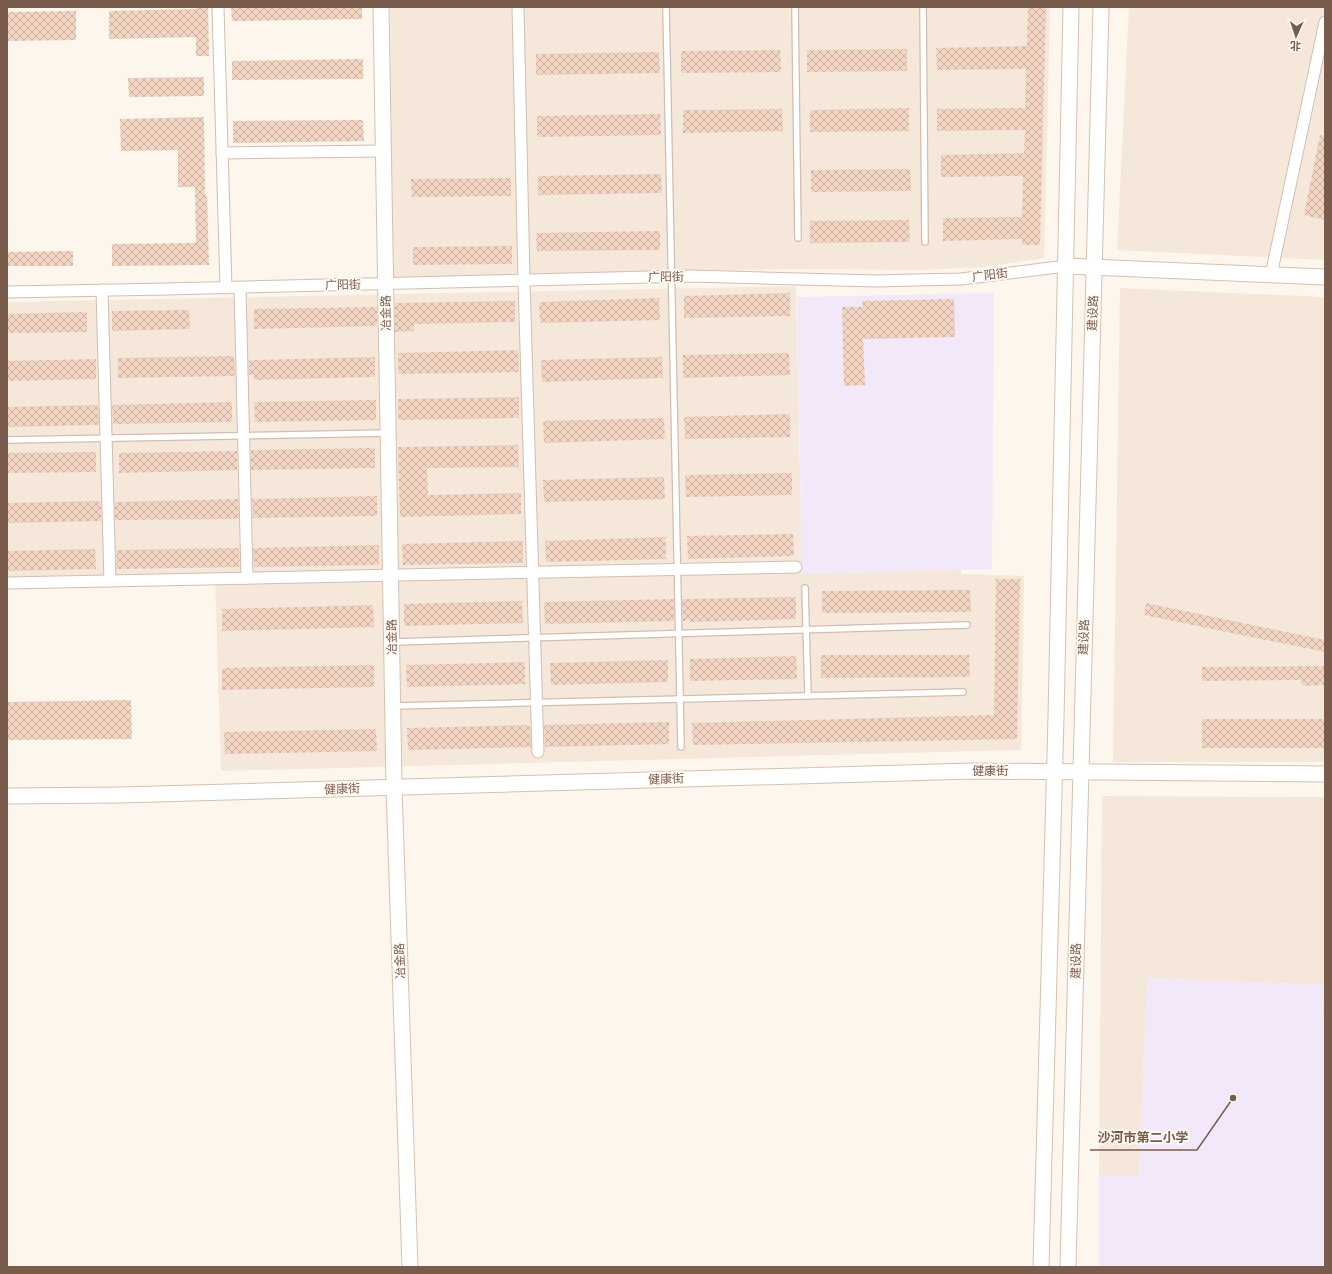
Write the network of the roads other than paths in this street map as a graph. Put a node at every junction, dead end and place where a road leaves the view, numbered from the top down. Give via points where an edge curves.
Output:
1 (218, 7) edge
2 (381, 7) edge
3 (518, 7) edge
4 (666, 7) edge
5 (795, 7) edge
6 (923, 7) edge
7 (1071, 7) edge
8 (1102, 7) edge
9 (1325, 22) edge
10 (383, 151) junction
11 (222, 153) junction
12 (798, 238) dead end
13 (925, 242) dead end
14 (1066, 266) junction
15 (1094, 268) junction
16 (1271, 275) junction
17 (672, 277) junction
18 (1325, 277) edge
19 (524, 281) junction
20 (386, 284) junction
21 (226, 288) junction
22 (240, 288) junction
23 (102, 290) junction
24 (7, 292) edge
25 (388, 433) junction
26 (244, 436) junction
27 (106, 438) junction
28 (7, 440) edge
29 (796, 568) dead end
30 (678, 570) junction
31 (533, 572) junction
32 (391, 575) junction
33 (247, 578) junction
34 (110, 581) junction
35 (7, 583) edge
36 (806, 588) dead end
37 (966, 626) dead end
38 (806, 630) junction
39 (679, 634) junction
40 (535, 638) junction
41 (392, 642) junction
42 (963, 692) dead end
43 (808, 696) junction
44 (680, 699) junction
45 (537, 702) junction
46 (393, 706) junction
47 (681, 747) dead end
48 (538, 752) dead end
49 (1055, 772) junction
50 (1081, 772) junction
51 (1325, 774) edge
52 (394, 787) junction
53 (7, 796) edge
54 (410, 1267) edge
55 (1040, 1267) edge
56 (1068, 1267) edge

1 - 11 street
2 - 10 street, 冶金路
3 - 19 street
4 - 17 lane
5 - 12 lane
6 - 13 lane
7 - 14 street
8 - 15 street, 建设路
9 - 16 street
10 - 11 street
10 - 20 street, 冶金路
11 - 21 street
14 - 15 street, 广阳街
14 - 17 street, 广阳街 via 961,279 869,281
14 - 49 street
15 - 16 street, 广阳街
15 - 50 street, 建设路
16 - 18 street, 广阳街
17 - 19 street, 广阳街
17 - 30 lane
19 - 20 street, 广阳街
19 - 31 street
20 - 22 street, 广阳街
20 - 25 street, 冶金路
21 - 22 street, 广阳街
21 - 23 street, 广阳街
22 - 26 street
23 - 24 street, 广阳街
23 - 27 street
25 - 26 lane
25 - 32 street, 冶金路
26 - 27 lane
26 - 33 street
27 - 28 lane
27 - 34 street
29 - 30 street
30 - 31 street
30 - 39 lane
31 - 32 street
31 - 40 street
32 - 33 street
32 - 41 street, 冶金路
33 - 34 street
34 - 35 street
36 - 38 lane
37 - 38 lane
38 - 39 lane
38 - 43 lane
39 - 40 lane
39 - 44 lane
40 - 41 lane
40 - 45 street
41 - 46 street, 冶金路
42 - 43 lane
43 - 44 lane
44 - 45 lane
44 - 47 lane
45 - 46 lane
45 - 48 street
46 - 52 street, 冶金路
49 - 50 street, 健康街
49 - 52 street, 健康街 via 972,771
49 - 55 street
50 - 51 street, 健康街
50 - 56 street, 建设路
52 - 53 street, 健康街
52 - 54 street, 冶金路

